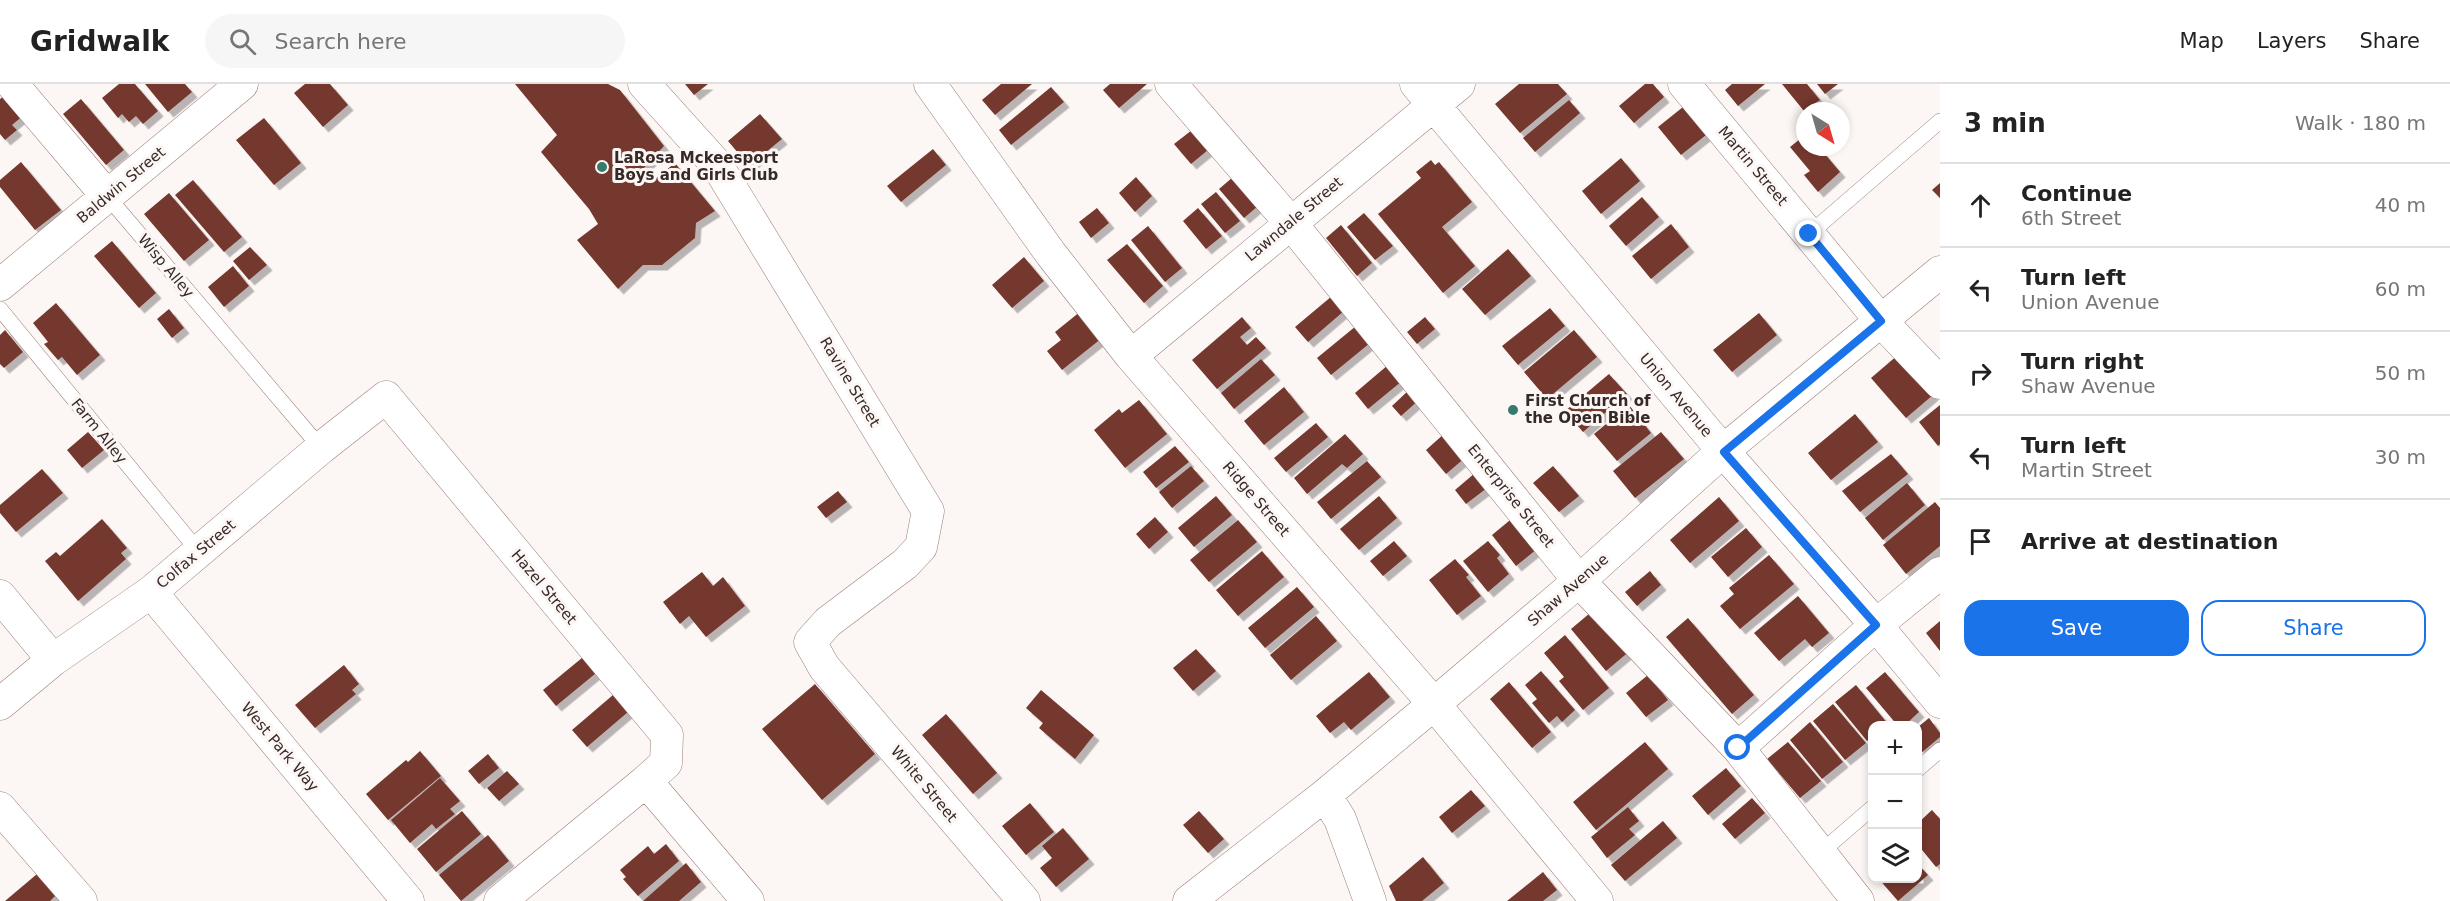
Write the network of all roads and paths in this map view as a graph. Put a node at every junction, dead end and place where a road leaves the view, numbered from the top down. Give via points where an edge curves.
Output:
1 (12, 84) edge
2 (242, 84) edge
3 (644, 84) edge
4 (930, 84) edge
5 (1171, 84) edge
6 (1459, 84) edge
7 (1684, 84) edge
8 (1424, 94) edge
9 (1940, 121) edge
10 (107, 196) junction
11 (1290, 222) junction
12 (1809, 234) junction
13 (1940, 272) edge
14 (0, 285) edge
15 (0, 309) edge
16 (1881, 321) junction
17 (1131, 356) junction
18 (1940, 383) edge
19 (386, 397) joint
20 (321, 448) junction
21 (1724, 452) junction
22 (199, 552) junction
23 (1940, 573) edge
24 (1579, 581) junction
25 (151, 592) junction
26 (0, 596) edge
27 (1876, 625) junction
28 (54, 660) junction
29 (824, 667) joint
30 (1940, 702) edge
31 (0, 704) edge
32 (1434, 704) junction
33 (1738, 748) junction
34 (1940, 750) edge
35 (1922, 766) edge
36 (646, 780) junction
37 (1325, 795) junction
38 (0, 808) edge
39 (1868, 811) edge
40 (1820, 853) junction
41 (81, 901) edge
42 (408, 901) edge
43 (500, 901) edge
44 (748, 901) edge
45 (1024, 901) edge
46 (1189, 901) edge
47 (1370, 901) edge
48 (1597, 901) edge
49 (1858, 901) edge

1 - 10 street, Wisp Alley
2 - 10 street, Baldwin Street
3 - 29 street, Ravine Street via 717,165 928,511 921,547 905,564 828,622 810,642
4 - 17 street, Ridge Street via 1051,254
5 - 11 street, Enterprise Street
6 - 8 street, Lawndale Street
7 - 12 street, Martin Street
8 - 11 street, Lawndale Street
8 - 21 street, Union Avenue
9 - 12 lane
10 - 14 street, Baldwin Street
10 - 20 lane, Wisp Alley
11 - 17 street, Lawndale Street
11 - 24 street, Enterprise Street
12 - 16 street, Martin Street
13 - 16 street, Shaw Avenue
15 - 22 lane, Farm Alley
16 - 18 street, Martin Street
16 - 21 street, Shaw Avenue
17 - 32 street, Ridge Street
19 - 20 street, Colfax Street
19 - 36 street, Hazel Street via 668,735 666,763
20 - 22 street, Colfax Street
21 - 24 street, Shaw Avenue
21 - 27 street, Union Avenue
22 - 25 street, Colfax Street
23 - 27 street
24 - 32 street, Shaw Avenue
24 - 33 street, Enterprise Street
25 - 28 street, Colfax Street
25 - 42 street, West Park Way
26 - 28 street
27 - 30 street, Union Avenue
27 - 33 street
28 - 31 street, Colfax Street
29 - 45 street, White Street
32 - 37 street, Shaw Avenue
32 - 48 street, Ridge Street
33 - 40 street, Enterprise Street
34 - 35 lane
36 - 43 street, Hazel Street
36 - 44 street
37 - 46 street, Shaw Avenue
37 - 47 street via 1340,819
38 - 41 street
39 - 40 lane
40 - 49 street, Enterprise Street

